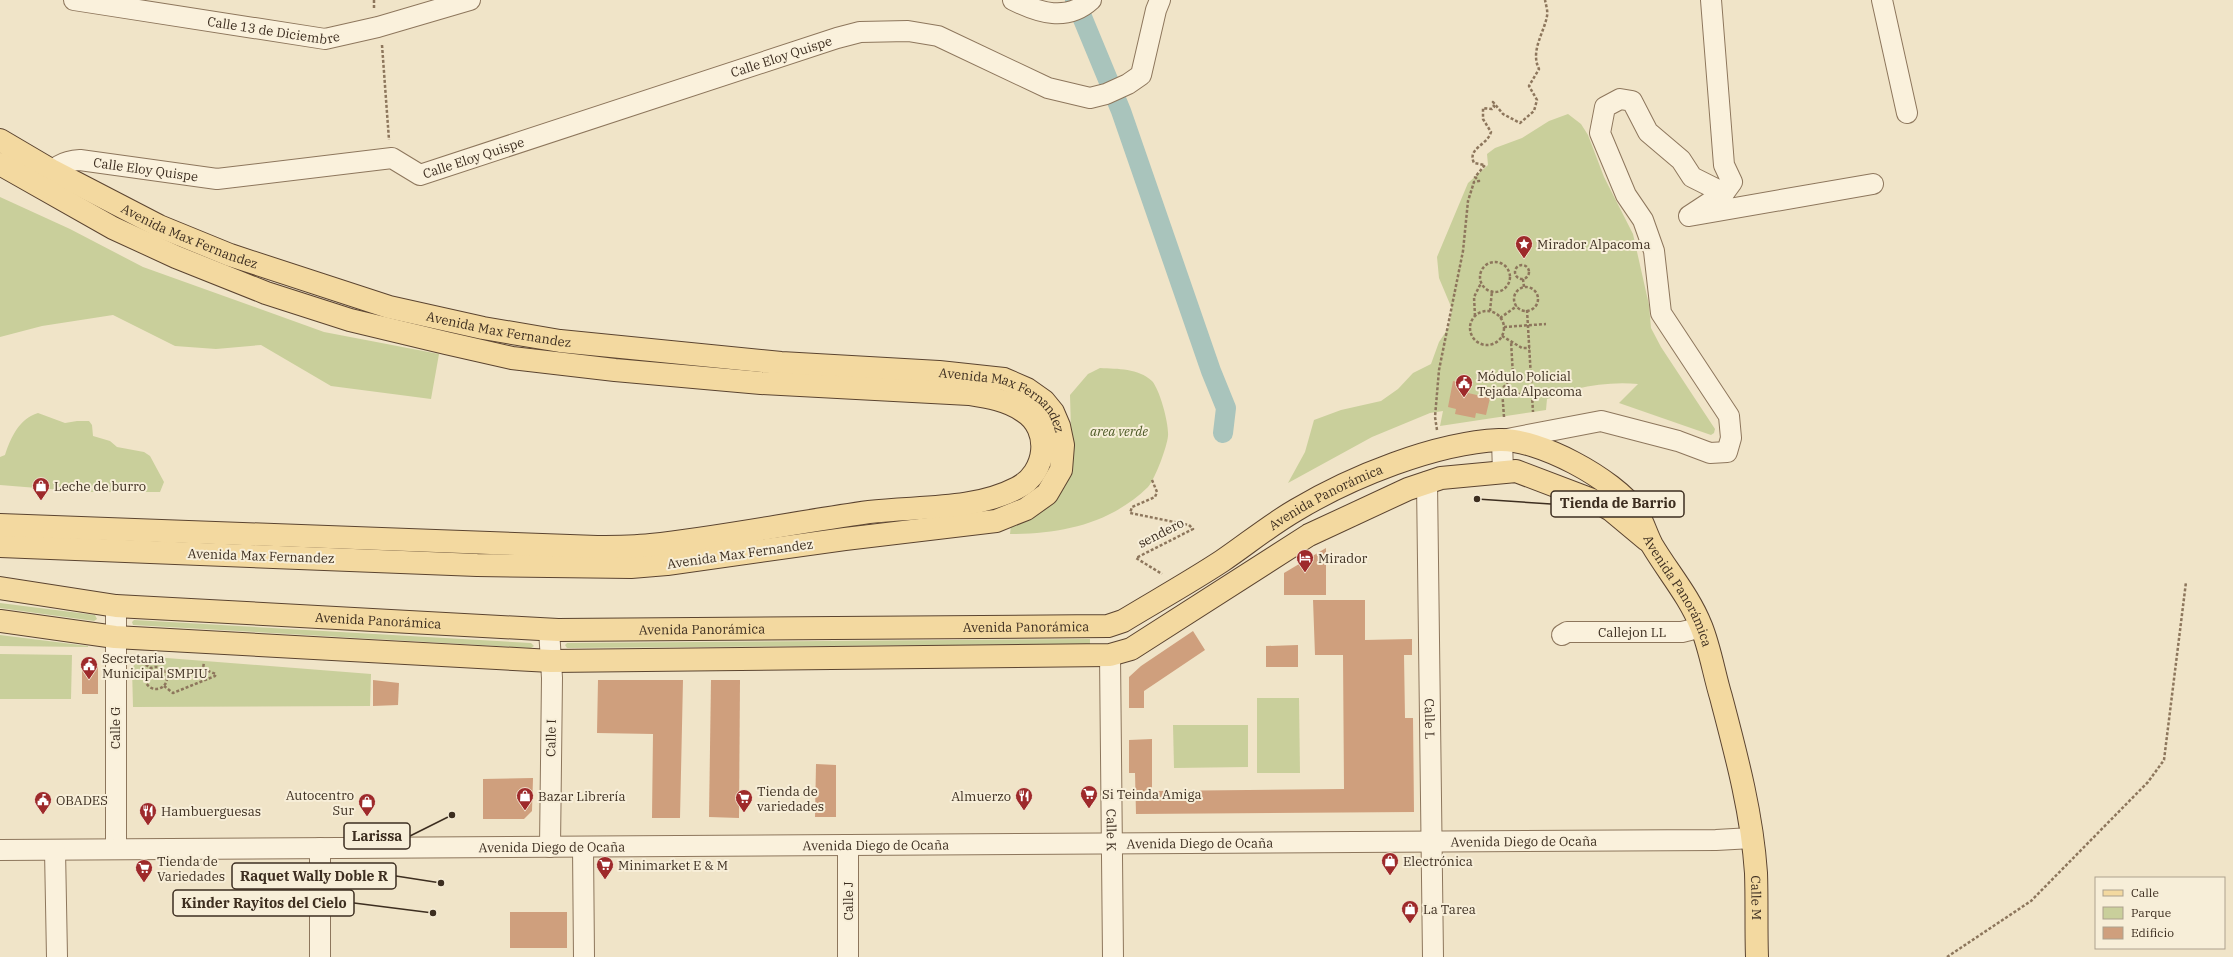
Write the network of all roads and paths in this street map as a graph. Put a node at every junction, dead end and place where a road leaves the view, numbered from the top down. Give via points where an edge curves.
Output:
1 (74, 0) edge
2 (470, 0) edge
3 (1013, 0) edge
4 (1160, 0) edge
5 (1545, 0) edge
6 (1711, 0) edge
7 (1882, 0) edge
8 (1089, 2) edge
9 (382, 49) dead end
10 (1907, 113) dead end
11 (0, 140) edge
12 (392, 158) junction
13 (0, 164) edge
14 (45, 179) junction
15 (1873, 184) dead end
16 (1724, 193) junction
17 (1516, 274) junction
18 (1509, 275) junction
19 (1523, 279) junction
20 (1481, 282) junction
21 (1524, 287) junction
22 (1492, 291) junction
23 (1517, 306) junction
24 (1526, 310) junction
25 (1490, 311) junction
26 (1475, 317) junction
27 (1500, 318) junction
28 (1546, 324) dead end
29 (1528, 325) junction
30 (1504, 327) junction
31 (483, 328) junction
32 (1502, 336) junction
33 (1510, 341) junction
34 (1530, 348) junction
35 (479, 351) junction
36 (887, 379) junction
37 (1502, 394) junction
38 (1533, 394) junction
39 (1533, 412) dead end
40 (1504, 417) dead end
41 (1438, 434) dead end
42 (1502, 440) junction
43 (1424, 455) junction
44 (1503, 473) junction
45 (1152, 480) dead end
46 (1427, 482) junction
47 (0, 525) edge
48 (1651, 543) junction
49 (0, 546) edge
50 (630, 557) junction
51 (1169, 578) dead end
52 (2186, 582) dead end
53 (0, 588) edge
54 (116, 606) junction
55 (0, 621) edge
56 (1108, 626) junction
57 (1702, 626) junction
58 (550, 629) junction
59 (1562, 635) dead end
60 (115, 637) junction
61 (1110, 655) junction
62 (137, 660) dead end
63 (204, 661) dead end
64 (551, 661) junction
65 (151, 668) junction
66 (164, 686) junction
67 (1752, 838) junction
68 (1432, 842) junction
69 (1112, 844) junction
70 (848, 845) junction
71 (550, 847) junction
72 (583, 847) junction
73 (320, 848) junction
74 (116, 849) junction
75 (0, 850) edge
76 (55, 850) junction
77 (57, 957) edge
78 (320, 957) edge
79 (584, 957) edge
80 (848, 957) edge
81 (1113, 957) edge
82 (1433, 957) edge
83 (1757, 957) edge
84 (1947, 957) edge

1 - 2 street, Calle 13 de Diciembre via 325,39 378,27
3 - 8 street via 1052,14 1066,14
4 - 12 street, Calle Eloy Quispe via 1141,75 1106,94 1090,98 1048,88 938,36 902,31 860,32 420,175
5 - 41 path via 1548,15 1538,45 1536,63 1539,68 1529,86 1537,100 1534,111 1520,123 1503,114 1493,102 1492,109 1483,108 1483,119 1491,132 1489,138 1471,154 1474,163 1485,165 1475,177 1479,181 1474,182 1468,201 1463,251 1439,370 1435,417
6 - 16 street via 1724,165 1732,182
7 - 10 street
9 - 12 path
11 - 14 main road, Avenida Max Fernandez
12 - 14 street, Calle Eloy Quispe via 217,179 80,160 69,161
13 - 14 main road, Avenida Max Fernandez
14 - 31 main road, Avenida Max Fernandez via 230,255 389,307
14 - 35 main road, Avenida Max Fernandez via 113,228 176,257 266,293 350,320
15 - 16 street via 1689,216
16 - 42 street via 1692,177 1681,160 1648,132 1632,101 1620,99 1605,108 1600,133 1626,195 1643,220 1654,251 1661,313 1729,416 1732,438 1727,452 1710,453 1678,441 1602,420
17 - 18 path
17 - 19 path via 1518,278
17 - 19 path via 1517,267 1526,267 1529,274
18 - 20 path via 1502,264 1492,262 1481,271
18 - 22 path via 1504,288
19 - 21 path
20 - 22 path
20 - 26 path via 1474,297
21 - 23 path via 1514,296
21 - 24 path via 1534,290 1537,296 1534,307
22 - 25 path
23 - 24 path
23 - 27 path
24 - 29 path
25 - 26 path via 1482,312
25 - 27 path
26 - 32 path via 1470,324 1470,330 1479,343 1495,344
27 - 30 path
28 - 29 path
29 - 30 path
29 - 34 path
30 - 32 path
31 - 35 main road
31 - 36 main road, Avenida Max Fernandez via 560,341 781,363
32 - 33 path
33 - 34 path via 1522,348
33 - 37 path via 1513,376 1502,389
34 - 38 path
35 - 36 main road, Avenida Max Fernandez via 512,358 615,370 761,383
36 - 50 main road, Avenida Max Fernandez via 1011,403 1034,420 1040,432 1042,456 1039,467 1030,479 1019,487 992,498 960,504 870,512 687,540
37 - 38 path
37 - 40 path
38 - 39 path
42 - 43 main road, Avenida Panorámica
42 - 44 street
42 - 48 main road, Avenida Panorámica via 1541,448 1571,460 1605,481 1637,512
43 - 46 main road
43 - 56 main road, Avenida Panorámica via 1344,486 1297,509 1215,565 1123,621
44 - 46 main road, Avenida Panorámica via 1441,478
44 - 48 main road, Avenida Panorámica via 1516,471 1595,501 1611,510
45 - 51 path, sendero via 1157,492 1155,497 1132,507 1130,513 1189,525 1193,529 1136,558
46 - 61 main road, Avenida Panorámica via 1309,534 1131,649
46 - 68 street, Calle L
47 - 50 main road, Avenida Max Fernandez via 596,547
48 - 57 main road, Avenida Panorámica
49 - 50 main road, Avenida Max Fernandez via 477,565
52 - 84 path via 2164,760 2148,782 2031,901
53 - 54 main road, Avenida Panorámica
54 - 58 main road, Avenida Panorámica
54 - 60 street, Calle G
55 - 60 main road, Avenida Panorámica
56 - 58 main road, Avenida Panorámica
56 - 61 main road
57 - 59 street, Callejon LL via 1682,632 1567,632
57 - 67 main road, Avenida Panorámica
58 - 64 street, Calle I
60 - 64 main road, Avenida Panorámica
60 - 74 street, Calle G
61 - 64 main road, Avenida Panorámica
61 - 69 street, Calle K
62 - 65 path
63 - 66 path via 203,669 216,674 214,676 173,693
64 - 71 street, Calle I
65 - 66 path via 158,667 166,673 167,681
65 - 66 path via 146,673 146,684 156,690
67 - 68 street, Avenida Diego de Ocaña
67 - 83 main road, Calle M via 1756,873
68 - 69 street, Avenida Diego de Ocaña
68 - 82 street, Calle L
69 - 70 street, Avenida Diego de Ocaña
69 - 81 street, Calle K
70 - 72 street, Avenida Diego de Ocaña
70 - 80 street, Calle J
71 - 72 street, Avenida Diego de Ocaña
71 - 73 street, Avenida Diego de Ocaña
72 - 79 street
73 - 74 street, Avenida Diego de Ocaña
73 - 78 street
74 - 76 street, Avenida Diego de Ocaña
75 - 76 street, Avenida Diego de Ocaña
76 - 77 street

